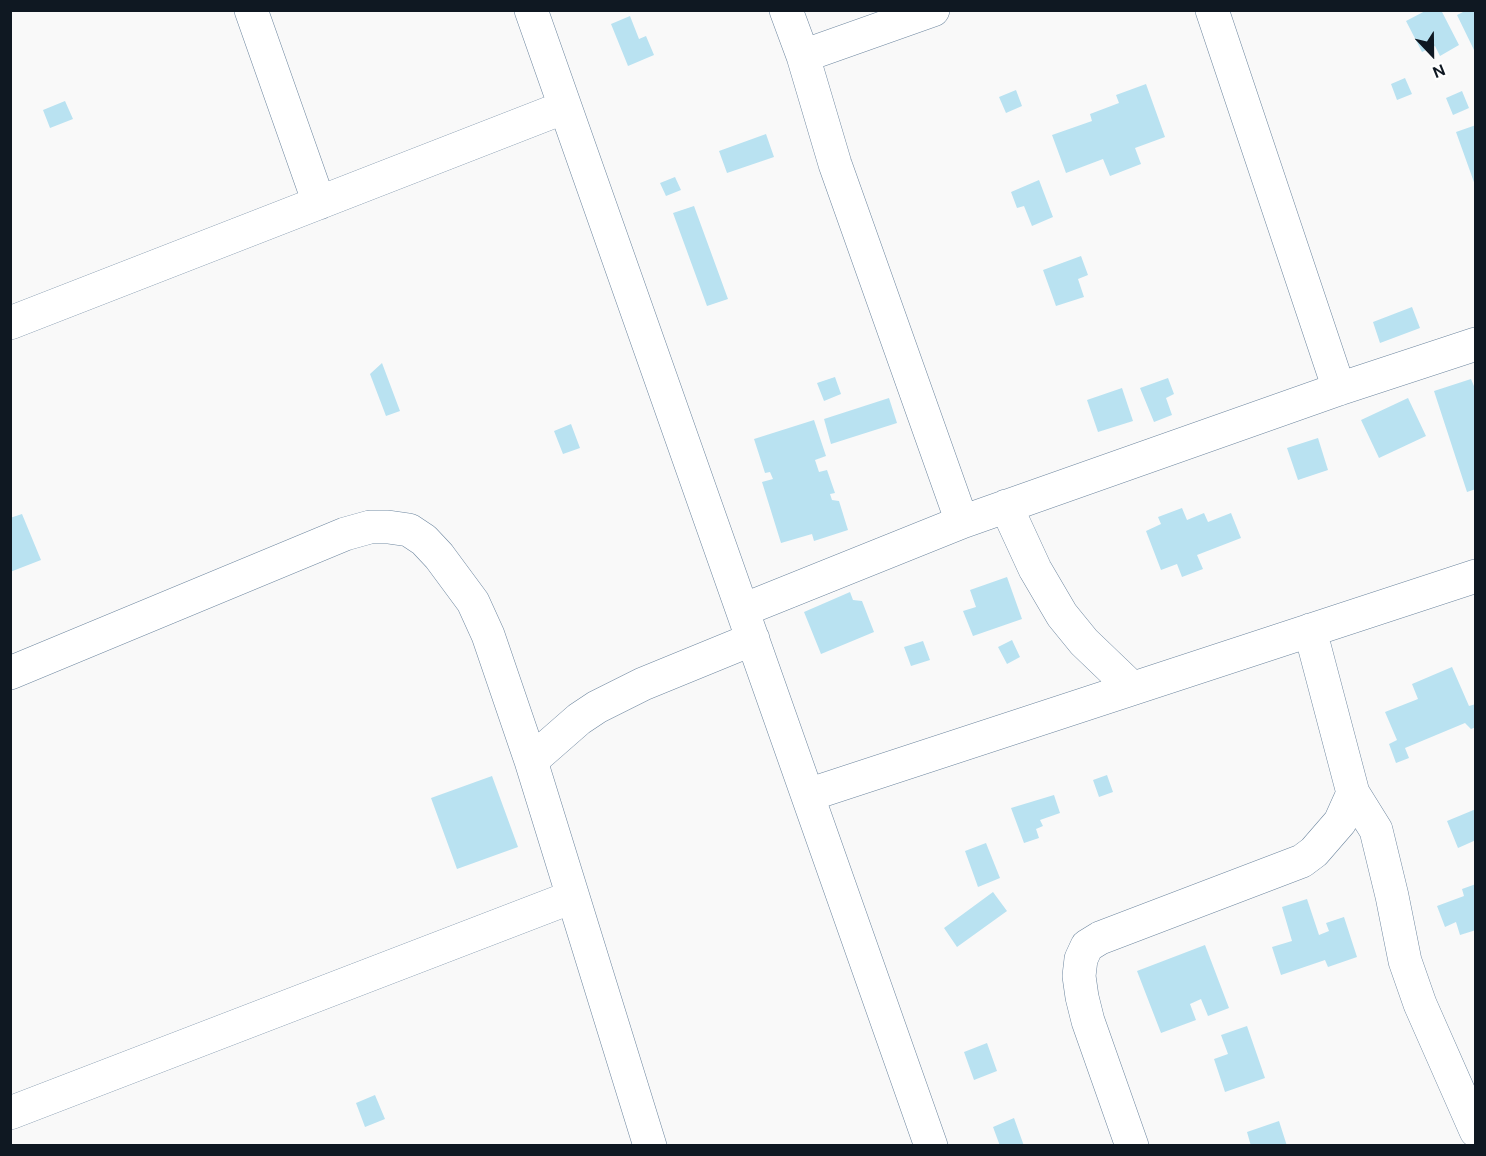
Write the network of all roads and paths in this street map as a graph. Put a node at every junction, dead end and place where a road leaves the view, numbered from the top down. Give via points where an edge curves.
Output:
1 (251, 10) edge
2 (531, 10) edge
3 (786, 10) edge
4 (933, 10) edge
5 (1212, 10) edge
6 (803, 56) junction
7 (565, 107) junction
8 (319, 203) junction
9 (10, 322) edge
10 (1476, 344) edge
11 (1339, 389) junction
12 (1006, 507) junction
13 (962, 522) junction
14 (1476, 576) edge
15 (748, 624) junction
16 (1310, 630) junction
17 (10, 673) edge
18 (1132, 688) junction
19 (531, 761) junction
20 (1353, 793) junction
21 (808, 795) junction
22 (572, 897) junction
23 (10, 1113) edge
24 (1476, 1131) edge
25 (650, 1146) edge
26 (931, 1146) edge
27 (1132, 1146) edge

1 - 8 street
2 - 7 street
3 - 6 street
4 - 6 street
5 - 11 street
6 - 13 street via 835,164
7 - 8 street
7 - 15 street
8 - 9 street
10 - 11 street
11 - 12 street
12 - 13 street
12 - 18 street via 1062,615
13 - 15 street
14 - 16 street
15 - 19 street via 597,707
15 - 21 street
16 - 18 street
16 - 20 street
17 - 19 street via 345,534 370,527 409,530 439,556 473,602
18 - 21 street
19 - 22 street
20 - 24 street via 1376,830 1405,962 1420,1004
20 - 27 street via 1340,822 1302,861 1087,946 1079,976 1082,997
21 - 26 street
22 - 23 street
22 - 25 street

